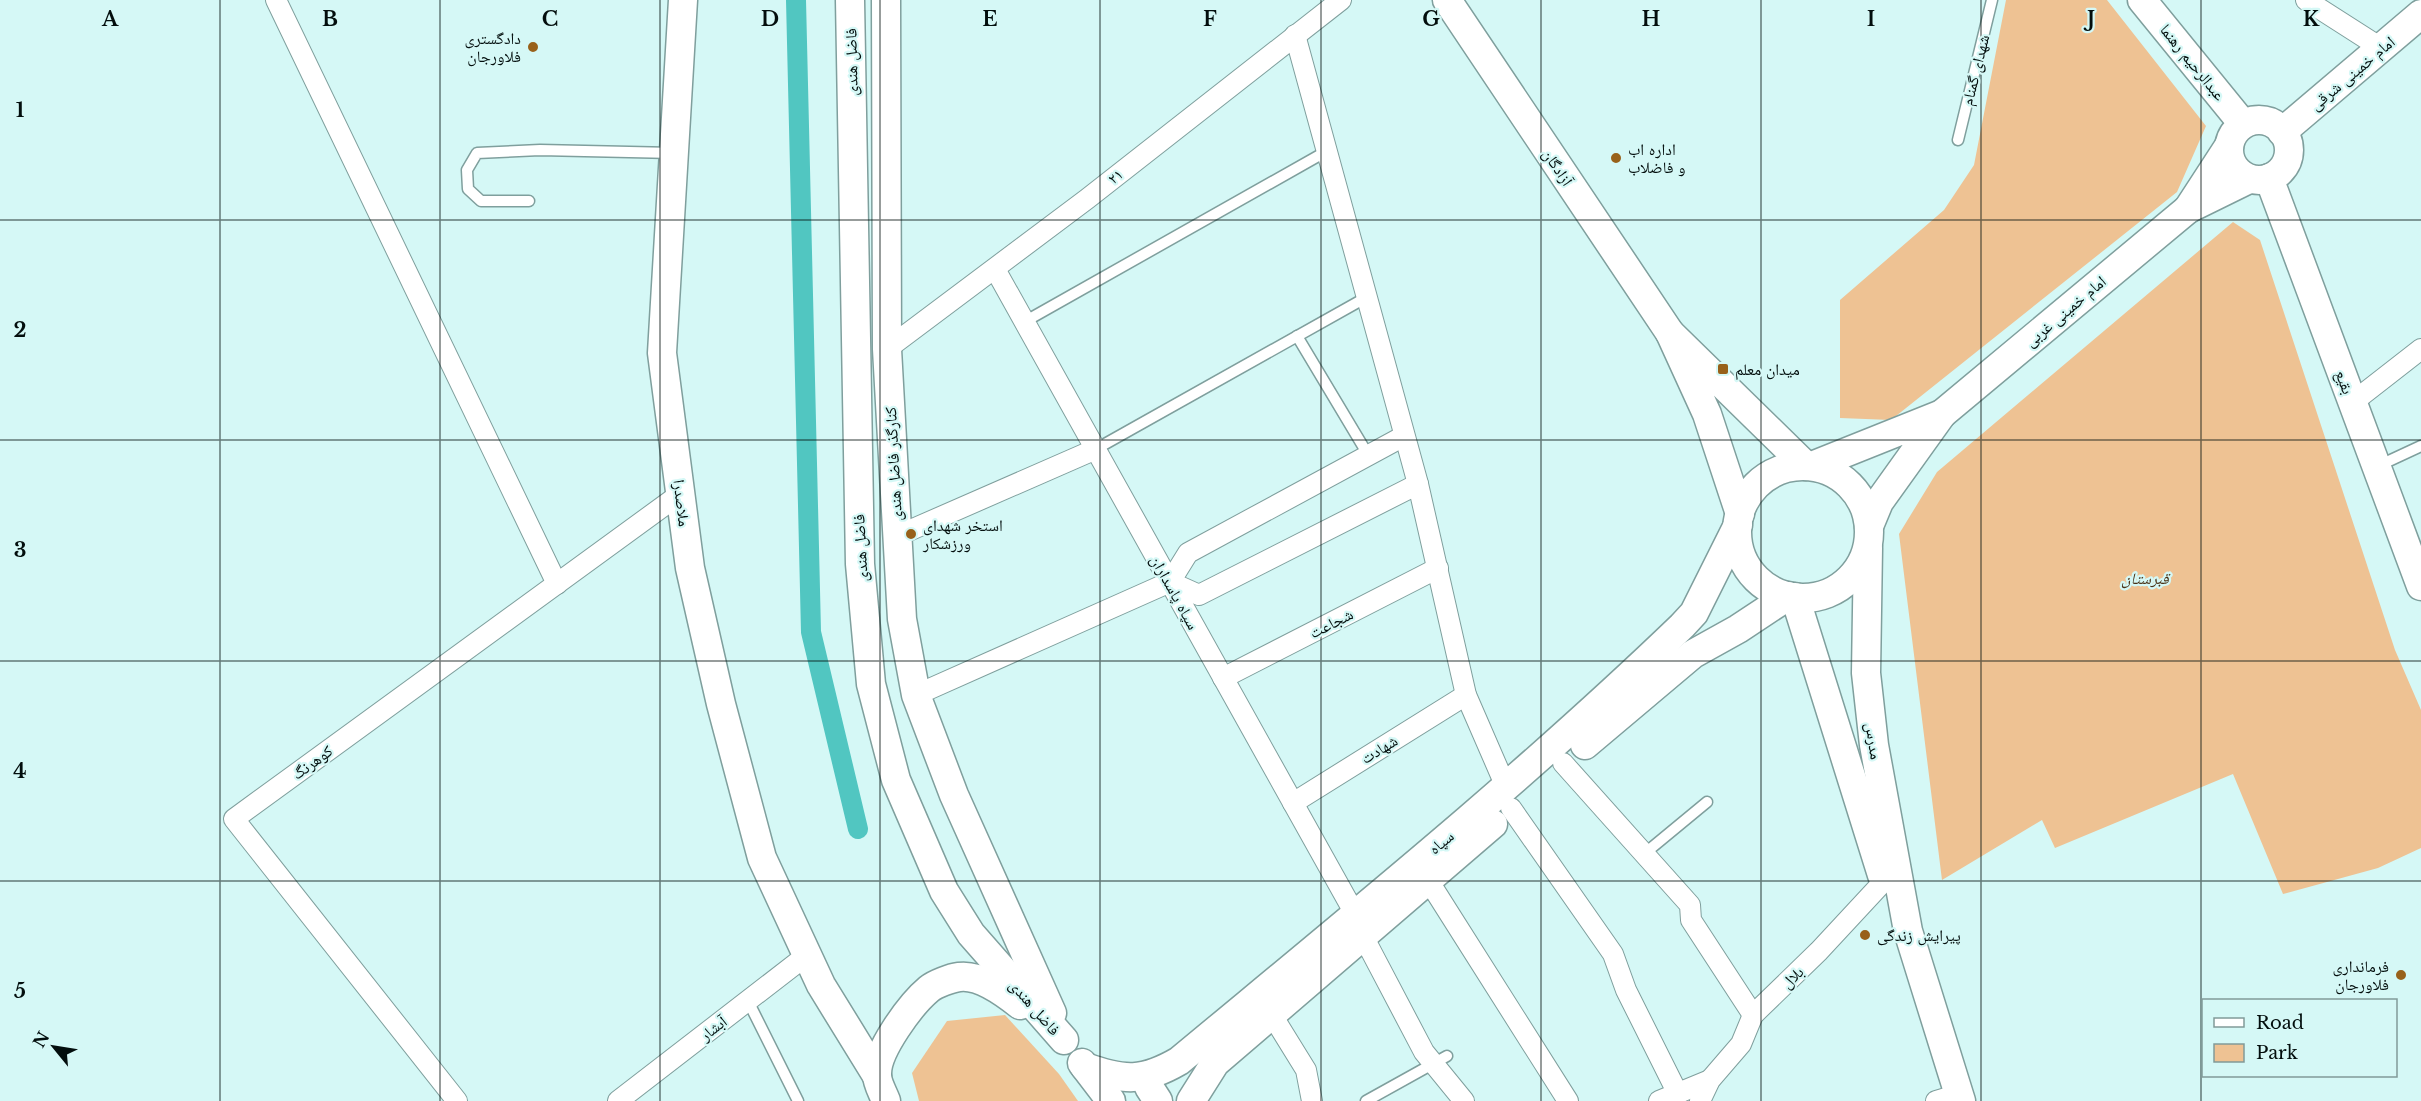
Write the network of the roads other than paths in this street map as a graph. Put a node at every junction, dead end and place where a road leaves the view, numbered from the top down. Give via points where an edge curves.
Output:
1 (276, 0) edge
2 (683, 0) edge
3 (850, 0) edge
4 (886, 0) edge
5 (1341, 0) edge
6 (1447, 0) edge
7 (1992, 0) edge
8 (2142, 0) edge
9 (2306, 0) edge
10 (2418, 22) edge
11 (1294, 35) junction
12 (2381, 48) junction
13 (2283, 132) junction
14 (2236, 135) junction
15 (1958, 140) dead end
16 (1327, 151) junction
17 (674, 153) junction
18 (2259, 178) junction
19 (529, 201) dead end
20 (2188, 209) junction
21 (995, 269) junction
22 (1367, 297) junction
23 (1024, 322) junction
24 (1670, 333) junction
25 (1297, 336) junction
26 (887, 349) junction
27 (2421, 349) edge
28 (2352, 402) junction
29 (1942, 414) junction
30 (1404, 436) junction
31 (2421, 446) edge
32 (1096, 449) junction
33 (1367, 453) junction
34 (1809, 466) junction
35 (2377, 467) junction
36 (1418, 484) junction
37 (680, 494) junction
38 (1739, 520) junction
39 (897, 536) junction
40 (1869, 537) junction
41 (1438, 568) junction
42 (1170, 582) junction
43 (556, 584) junction
44 (2421, 586) edge
45 (1792, 596) junction
46 (1223, 678) junction
47 (916, 695) junction
48 (1466, 695) junction
49 (1563, 763) junction
50 (1508, 798) junction
51 (1707, 802) dead end
52 (1293, 803) junction
53 (1644, 854) junction
54 (1428, 880) junction
55 (1884, 881) junction
56 (1359, 925) junction
57 (1908, 931) junction
58 (807, 955) junction
59 (748, 1001) junction
60 (1272, 1015) junction
61 (1753, 1015) junction
62 (1064, 1040) junction
63 (1440, 1061) junction
64 (1085, 1067) junction
65 (1710, 1080) junction
66 (882, 1088) edge
67 (1153, 1088) edge
68 (1678, 1094) junction
69 (1952, 1099) edge
70 (1371, 1100) edge
71 (457, 1101) edge
72 (618, 1101) edge
73 (798, 1101) edge
74 (1111, 1101) edge
75 (1191, 1101) edge
76 (1312, 1101) edge
77 (1464, 1101) edge
78 (1568, 1101) edge
79 (1659, 1101) edge
80 (1700, 1101) edge

1 - 43 street
2 - 17 main road, ملاصدرا
3 - 62 main road, فاضل هندی via 860,564 872,684 896,780 944,891 971,934
4 - 26 main road, کنارگذر فاضل هندی
5 - 11 street, ۲۱
6 - 24 main road, آزادگان
7 - 15 lane, شهدای گمنام
8 - 14 main road, عبدالرحیم رهنما
9 - 12 street
10 - 12 main road, امام خمینی شرقی
11 - 16 street
11 - 21 street, ۲۱
12 - 13 main road, امام خمینی شرقی
13 - 14 main road via 2265,120
13 - 18 main road via 2288,157 2278,174
14 - 18 main road via 2233,166
14 - 20 main road, امام خمینی غربی
16 - 22 street
16 - 23 lane
17 - 19 lane via 477,153 467,170 468,189 481,201
17 - 37 main road, ملاصدرا via 662,353
18 - 20 main road, امام خمینی غربی
18 - 28 main road, بقیع
20 - 29 main road, امام خمینی غربی
21 - 23 street, سپاه پاسداران
21 - 26 street, ۲۱
22 - 25 lane
22 - 30 street
23 - 32 street, سپاه پاسداران
24 - 34 main road
24 - 38 main road via 1707,414
25 - 32 lane
25 - 33 lane
26 - 39 main road, کنارگذر فاضل هندی
27 - 28 street
28 - 35 main road, بقیع
29 - 34 main road, امام خمینی غربی
29 - 40 main road, امام خمینی غربی via 1879,502
30 - 33 street
30 - 36 street
31 - 35 lane
32 - 39 street
32 - 42 street, سپاه پاسداران
33 - 42 street via 1188,553
34 - 38 main road via 1780,470 1765,478 1752,490
34 - 40 main road via 1842,477 1853,488 1865,506
35 - 44 main road, بقیع
36 - 41 street
36 - 42 street via 1199,595
37 - 43 street, کوهرنگ
37 - 58 main road, ملاصدرا via 690,568 720,704 762,858
38 - 45 main road via 1738,540 1751,572 1763,584
38 - 50 main road, سپاه via 1694,613
39 - 47 main road, کنارگذر فاضل هندی via 902,619
40 - 45 main road via 1859,567 1845,583 1827,594
40 - 57 main road, مدرس via 1866,673 1874,745
41 - 46 street, شجاعت
41 - 48 street
42 - 46 street, سپاه پاسداران
42 - 47 street
43 - 71 street, کوهرنگ via 234,819
45 - 49 main road, سپاه via 1694,654
45 - 55 main road, مدرس
46 - 52 street, سپاه پاسداران
47 - 62 main road, کنارگذر فاضل هندی via 954,795
48 - 50 street
48 - 52 street, شهادت
49 - 50 main road, سپاه
49 - 53 street
50 - 54 main road, سپاه
50 - 56 main road, سپاه
50 - 68 street via 1613,954 1626,990
51 - 53 lane
52 - 56 street, سپاه پاسداران
53 - 61 street via 1690,905 1690,920
54 - 56 main road, سپاه
54 - 78 street
55 - 57 main road, مدرس
55 - 61 street, بلال
56 - 60 main road, سپاه
56 - 63 street, سپاه پاسداران
56 - 67 main road, سپاه via 1179,1060
57 - 69 main road, مدرس
58 - 59 street, آبشار
58 - 66 main road, ملاصدرا via 821,986
59 - 72 street, آبشار
59 - 73 lane
60 - 75 main road, سپاه via 1215,1063
60 - 76 street via 1306,1070
61 - 65 street, بلال via 1742,1044
62 - 64 main road
62 - 66 main road via 996,986 960,977 931,987 908,1010 888,1043
63 - 70 lane
63 - 77 street, سپاه پاسداران
64 - 67 main road, سپاه
64 - 74 main road
65 - 68 street, بلال
65 - 80 street, بلال
68 - 79 street, بلال

